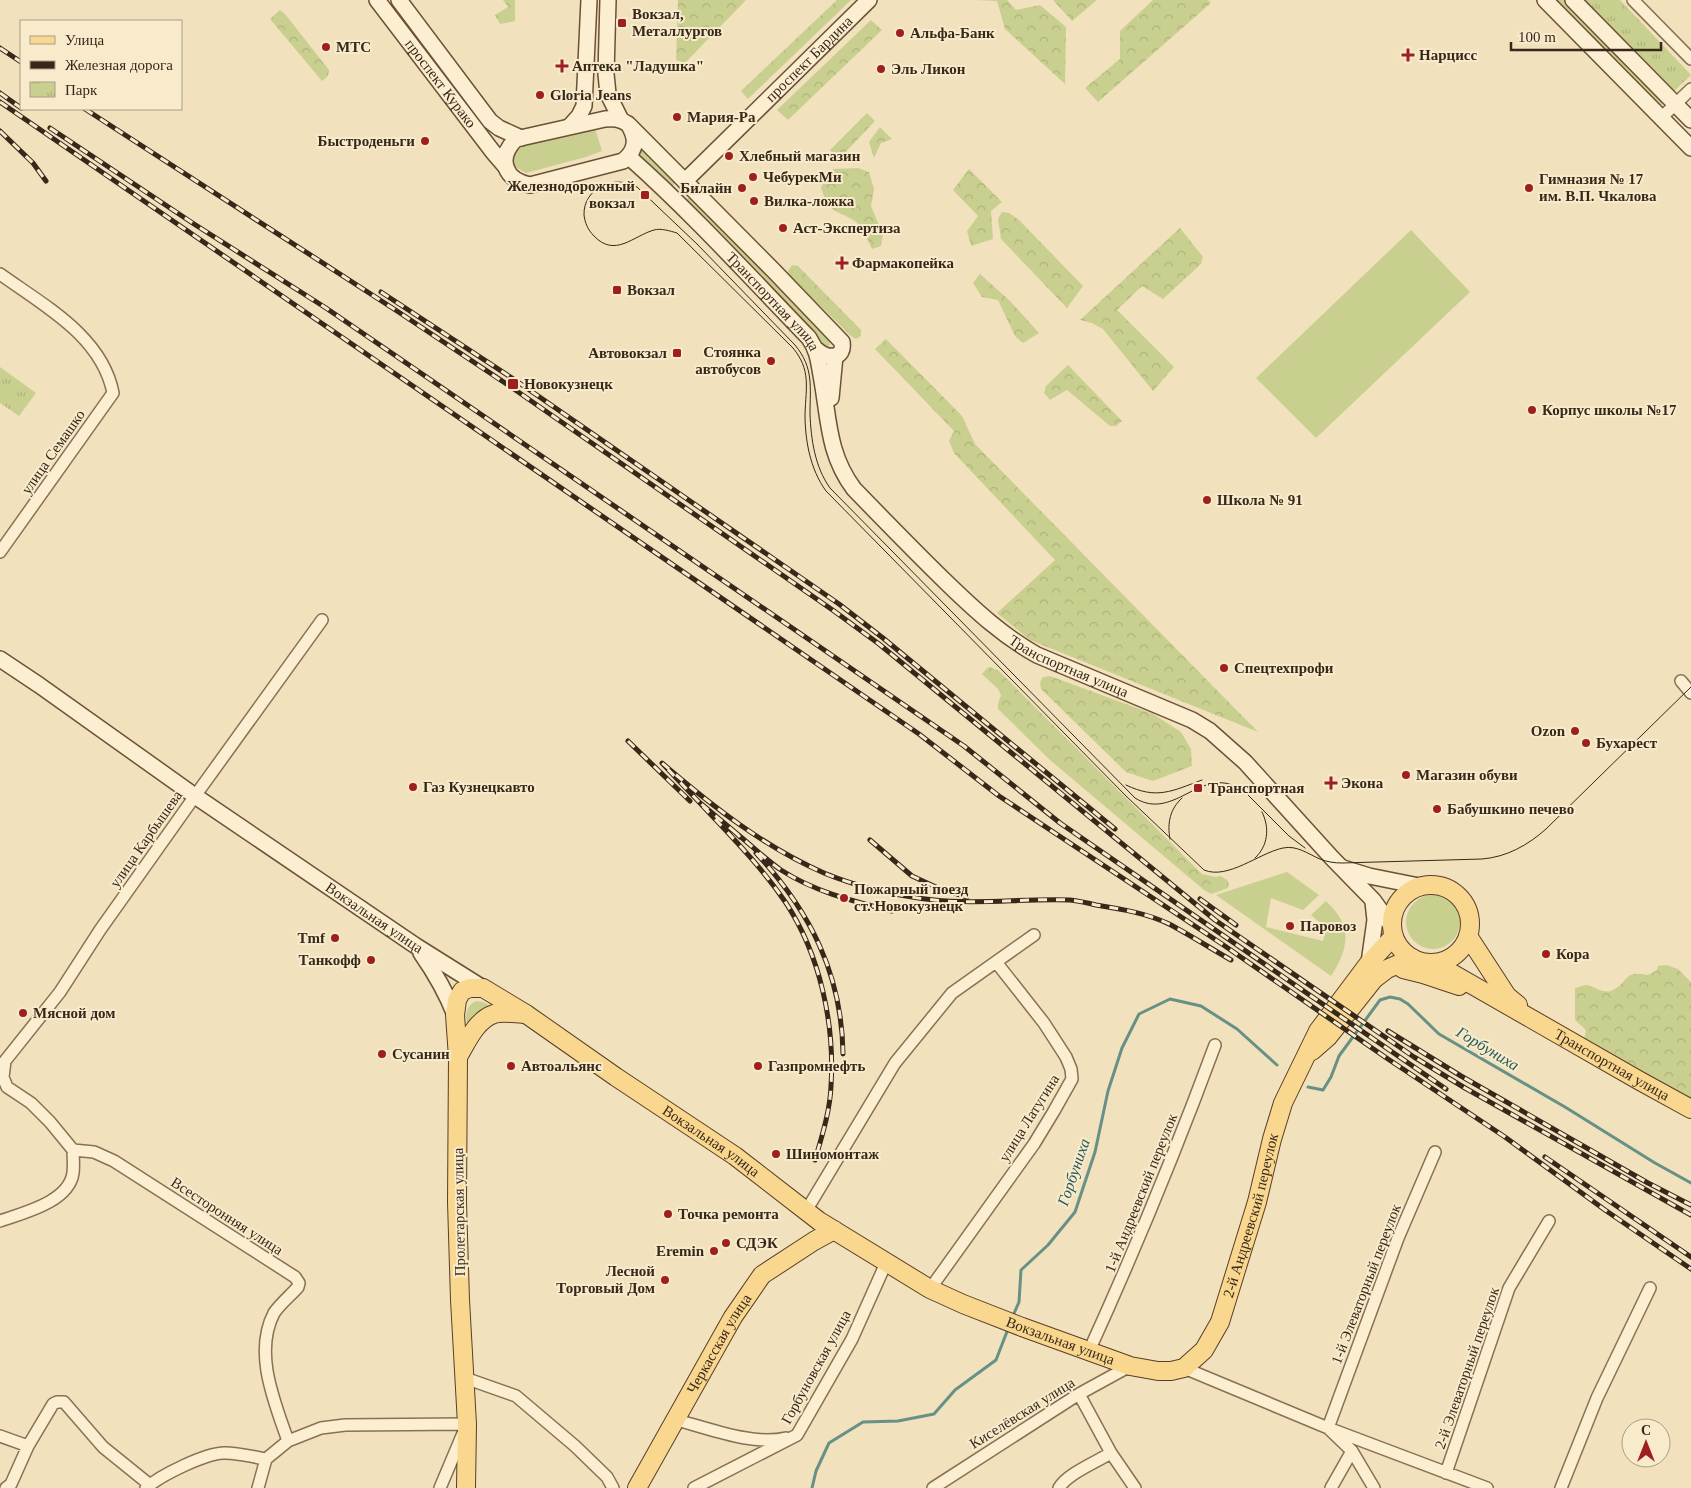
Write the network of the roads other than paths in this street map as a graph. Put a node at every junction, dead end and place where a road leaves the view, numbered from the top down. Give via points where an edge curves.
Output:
1 (377, 0) edge
2 (399, 0) edge
3 (589, 0) edge
4 (608, 0) edge
5 (869, 0) edge
6 (1545, 0) edge
7 (1573, 0) edge
8 (1633, 0) edge
9 (1691, 58) edge
10 (1691, 89) edge
11 (1675, 104) junction
12 (1661, 118) junction
13 (1691, 120) edge
14 (624, 122) junction
15 (570, 126) junction
16 (521, 138) junction
17 (1691, 148) edge
18 (629, 156) junction
19 (506, 167) junction
20 (685, 181) junction
21 (671, 194) junction
22 (0, 274) edge
23 (817, 350) junction
24 (839, 351) junction
25 (830, 432) junction
26 (0, 552) edge
27 (322, 620) dead end
28 (0, 659) edge
29 (1681, 681) dead end
30 (1691, 693) edge
31 (195, 796) junction
32 (1342, 868) junction
33 (1419, 886) junction
34 (1372, 900) junction
35 (1392, 931) junction
36 (1034, 935) dead end
37 (1468, 936) junction
38 (416, 946) junction
39 (1412, 958) junction
40 (996, 962) junction
41 (1369, 963) junction
42 (1434, 963) junction
43 (1387, 969) junction
44 (483, 988) junction
45 (1502, 1002) junction
46 (526, 1014) junction
47 (455, 1015) junction
48 (1533, 1019) junction
49 (1215, 1045) dead end
50 (1306, 1056) junction
51 (458, 1057) junction
52 (2, 1078) edge
53 (1691, 1108) edge
54 (73, 1150) junction
55 (1435, 1152) dead end
56 (806, 1211) junction
57 (0, 1221) edge
58 (1549, 1221) dead end
59 (834, 1230) junction
60 (886, 1263) junction
61 (1650, 1288) dead end
62 (930, 1289) junction
63 (1089, 1351) junction
64 (1130, 1366) junction
65 (1184, 1368) junction
66 (465, 1378) junction
67 (1079, 1394) junction
68 (676, 1420) junction
69 (467, 1424) junction
70 (1328, 1428) junction
71 (798, 1435) junction
72 (0, 1436) edge
73 (288, 1441) junction
74 (28, 1446) junction
75 (1352, 1451) junction
76 (1111, 1453) junction
77 (266, 1459) junction
78 (1446, 1473) junction
79 (148, 1486) edge
80 (6, 1488) edge
81 (258, 1488) edge
82 (440, 1488) edge
83 (466, 1488) edge
84 (613, 1488) edge
85 (637, 1488) edge
86 (694, 1488) edge
87 (933, 1488) edge
88 (1059, 1488) edge
89 (1135, 1488) edge
90 (1331, 1488) edge
91 (1374, 1488) edge
92 (1487, 1488) edge
93 (1560, 1488) edge

1 - 19 main road, проспект Курако
2 - 16 main road, проспект Курако via 490,121
3 - 15 main road via 584,106
4 - 14 main road via 608,94
5 - 20 main road, проспект Бардина
6 - 12 main road
7 - 11 main road
8 - 9 street
10 - 11 street
11 - 12 street
11 - 13 main road
12 - 17 main road
14 - 15 main road via 614,118
14 - 18 main road via 634,133 635,142
14 - 20 main road, Транспортная улица
15 - 16 main road
16 - 19 main road via 510,146 505,155
18 - 19 main road, проспект Курако via 623,161 530,186 512,178
18 - 21 main road, Транспортная улица
20 - 21 main road, проспект Бардина via 683,191
20 - 24 main road, Транспортная улица via 839,337
21 - 23 main road, Транспортная улица
22 - 26 street, улица Семашко via 77,330 98,357 112,393
23 - 24 main road via 828,357
23 - 25 main road, Транспортная улица
24 - 25 main road, Транспортная улица
25 - 32 main road, Транспортная улица via 835,454 854,489 984,619 1037,656 1192,720 1210,731 1245,762
27 - 31 street, улица Карбышева
28 - 31 main road, Вокзальная улица
29 - 30 street
31 - 38 main road, Вокзальная улица
31 - 52 street, улица Карбышева via 60,992 5,1061
32 - 33 main road
32 - 34 main road, Транспортная улица
33 - 35 main road via 1398,901 1393,912
33 - 37 main road via 1438,885 1457,894 1469,915
34 - 35 main road, Транспортная улица
34 - 41 main road via 1376,920
35 - 39 main road via 1398,946
35 - 41 main road, 2-й Андреевский переулок
36 - 40 street
37 - 42 main road via 1455,954
37 - 48 main road via 1507,996
38 - 44 main road, Вокзальная улица
38 - 47 main road, Пролетарская улица via 435,972
39 - 42 main road
39 - 43 main road
40 - 56 street via 952,993 895,1063
40 - 62 street, улица Латугина via 1044,1023 1066,1057 1072,1079 1034,1144
41 - 50 main road, 2-й Андреевский переулок via 1318,1031
42 - 45 main road
43 - 45 main road via 1423,974
43 - 50 main road via 1374,979 1328,1037
44 - 46 main road, Вокзальная улица
44 - 47 main road via 462,991
45 - 48 main road
46 - 51 main road via 495,1013 484,1019
46 - 56 main road, Вокзальная улица via 735,1156
47 - 51 main road, Пролетарская улица
48 - 53 main road, Транспортная улица
49 - 63 street, 1-й Андреевский переулок via 1182,1136
50 - 65 main road, 2-й Андреевский переулок via 1283,1102 1257,1202 1220,1322 1204,1350
51 - 66 main road, Пролетарская улица via 457,1202
52 - 54 street via 7,1087 31,1103 50,1122
54 - 57 street via 73,1175 68,1187 58,1197
54 - 73 street, Всесторонняя улица via 94,1152 114,1160 299,1282 276,1311 269,1325 267,1342 266,1365 270,1387
55 - 70 street, 1-й Элеваторный переулок via 1398,1238
56 - 59 main road, Вокзальная улица
58 - 78 street, 2-й Элеваторный переулок via 1509,1288
59 - 60 main road, Вокзальная улица
59 - 68 main road, Черкасская улица via 762,1275 733,1317
60 - 62 main road, Вокзальная улица
60 - 71 street, Горбуновская улица via 852,1339
61 - 93 street via 1597,1398
62 - 63 main road, Вокзальная улица
63 - 64 main road, Вокзальная улица
64 - 65 main road, Вокзальная улица via 1158,1371
64 - 67 street, Киселёвская улица
65 - 70 street, Вокзальная улица
66 - 69 main road, Пролетарская улица
66 - 84 street via 516,1396 575,1446
67 - 76 street
67 - 87 street, Киселёвская улица
68 - 71 street via 751,1440 778,1440
68 - 85 main road, Черкасская улица
69 - 73 street via 345,1425 321,1428
69 - 82 street
69 - 83 main road, Пролетарская улица
70 - 75 street
70 - 78 street, Вокзальная улица
71 - 86 street, Горбуновская улица
72 - 74 street
73 - 77 street
74 - 79 street via 53,1404 64,1402 103,1447
74 - 80 street via 11,1484
75 - 90 street
75 - 91 street
76 - 88 street via 1073,1475
76 - 89 street
77 - 79 street via 224,1453 173,1471
77 - 81 street
78 - 92 street, Вокзальная улица

